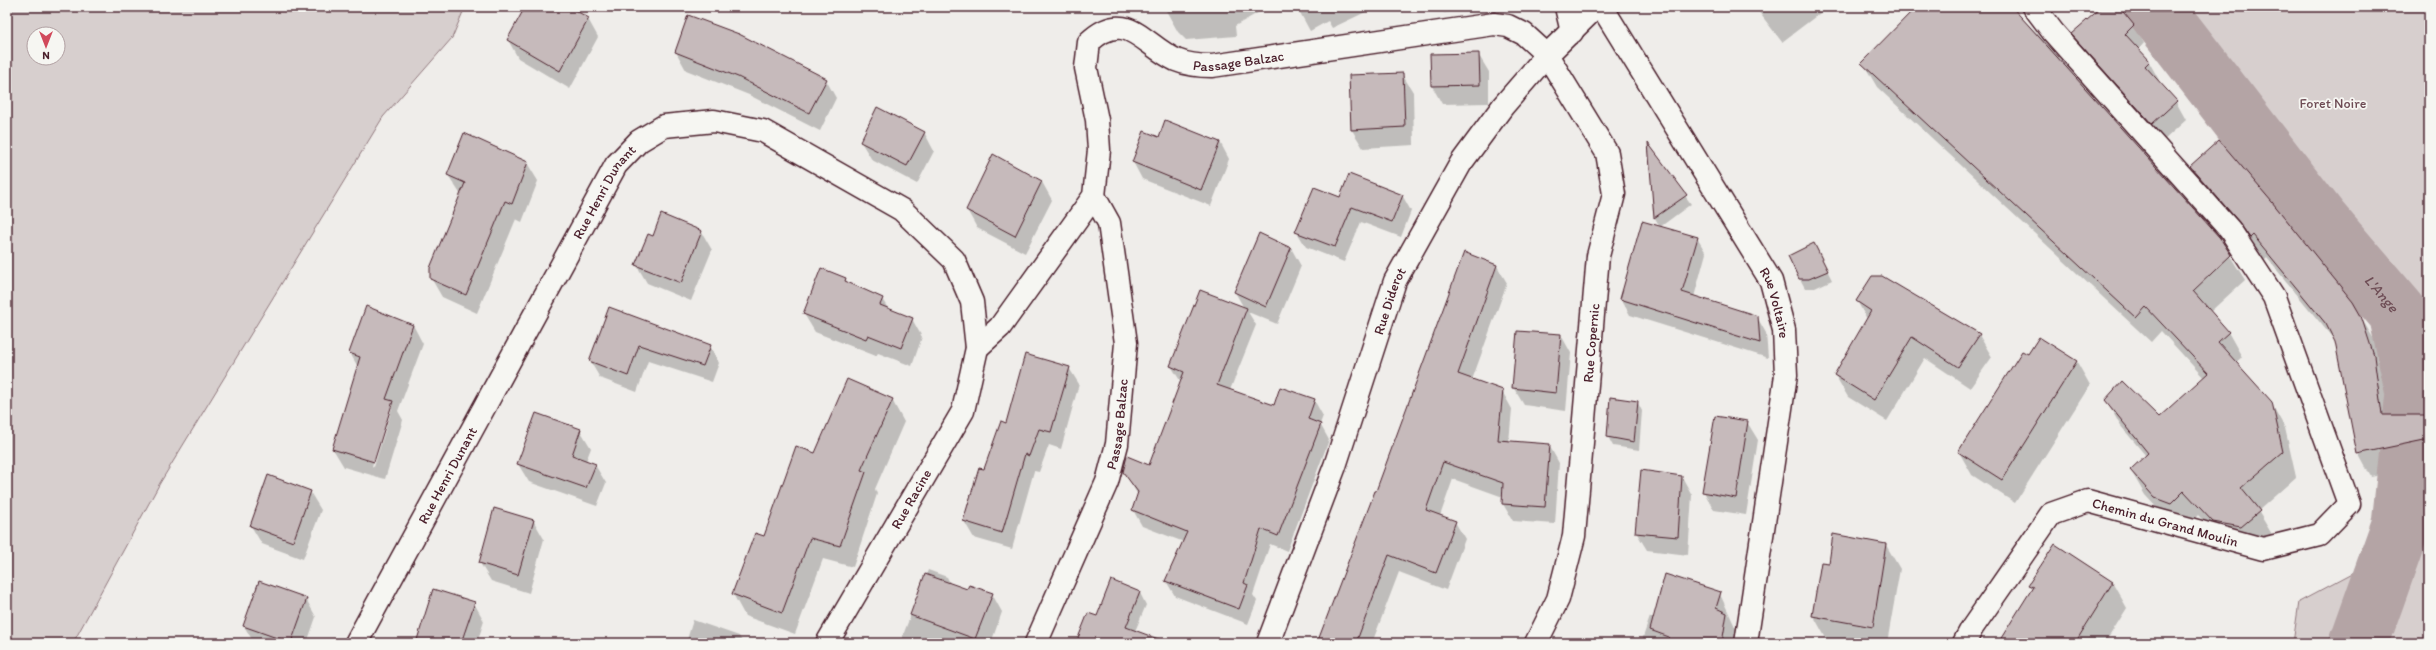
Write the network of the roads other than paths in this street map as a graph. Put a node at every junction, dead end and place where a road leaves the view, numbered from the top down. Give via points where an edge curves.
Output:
1 (1566, 7) edge
2 (1596, 7) edge
3 (1602, 7) edge
4 (2034, 7) edge
5 (1572, 32) junction
6 (1548, 55) junction
7 (1094, 196) junction
8 (977, 348) junction
9 (356, 643) edge
10 (826, 643) edge
11 (1036, 643) edge
12 (1268, 643) edge
13 (1536, 643) edge
14 (1746, 643) edge
15 (1964, 643) edge

1 - 5 street
2 - 5 street, Rue Diderot
3 - 14 street, Rue Voltaire via 1771,281 1784,330 1786,375
4 - 15 street, Chemin du Grand Moulin via 2053,32 2230,230 2274,297 2349,504 2320,536 2263,549 2088,501 2051,514
5 - 6 street, Rue Diderot
6 - 7 street, Passage Balzac via 1524,34 1508,26 1494,24 1212,66 1193,66 1174,59 1130,29 1114,27 1100,31 1089,42 1086,68 1097,120 1100,150
6 - 12 street, Rue Diderot via 1503,106 1461,163 1395,281 1335,466
6 - 13 street, Rue Copernic via 1607,153 1614,194 1598,256 1574,536 1558,599
7 - 8 street, Passage Balzac via 1000,327
7 - 11 street, Passage Balzac via 1109,223 1126,343 1117,444 1107,482
8 - 9 street, Rue Henri Dunant via 972,302 954,260 902,210 762,131 714,121 664,126 639,141 616,165
8 - 10 street, Rue Racine via 963,411

